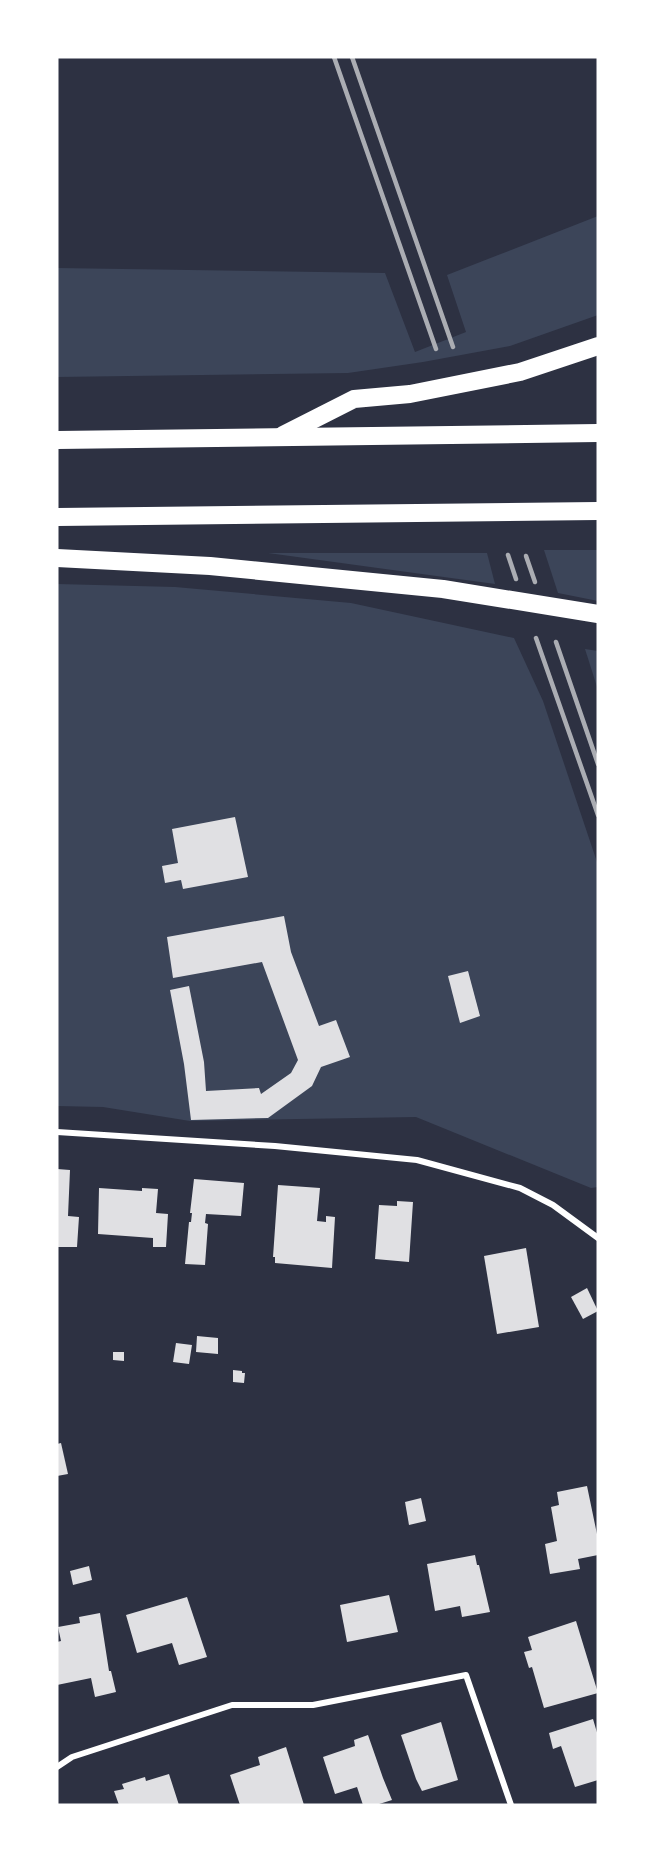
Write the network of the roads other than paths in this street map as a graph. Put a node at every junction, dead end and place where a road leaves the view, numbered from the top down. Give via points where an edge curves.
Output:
1 (598, 346) edge
2 (598, 432) edge
3 (279, 437) junction
4 (57, 440) edge
5 (598, 511) edge
6 (57, 517) edge
7 (57, 558) edge
8 (598, 614) edge
9 (57, 1132) edge
10 (598, 1238) edge
11 (57, 1767) edge
12 (511, 1805) edge

1 - 3 highway via 520,372 410,394 354,399
2 - 3 highway
3 - 4 highway
5 - 6 highway
7 - 8 highway via 210,566 443,590
9 - 10 street via 417,1160 520,1188 553,1205
11 - 12 street via 72,1757 232,1706 313,1705 466,1675

